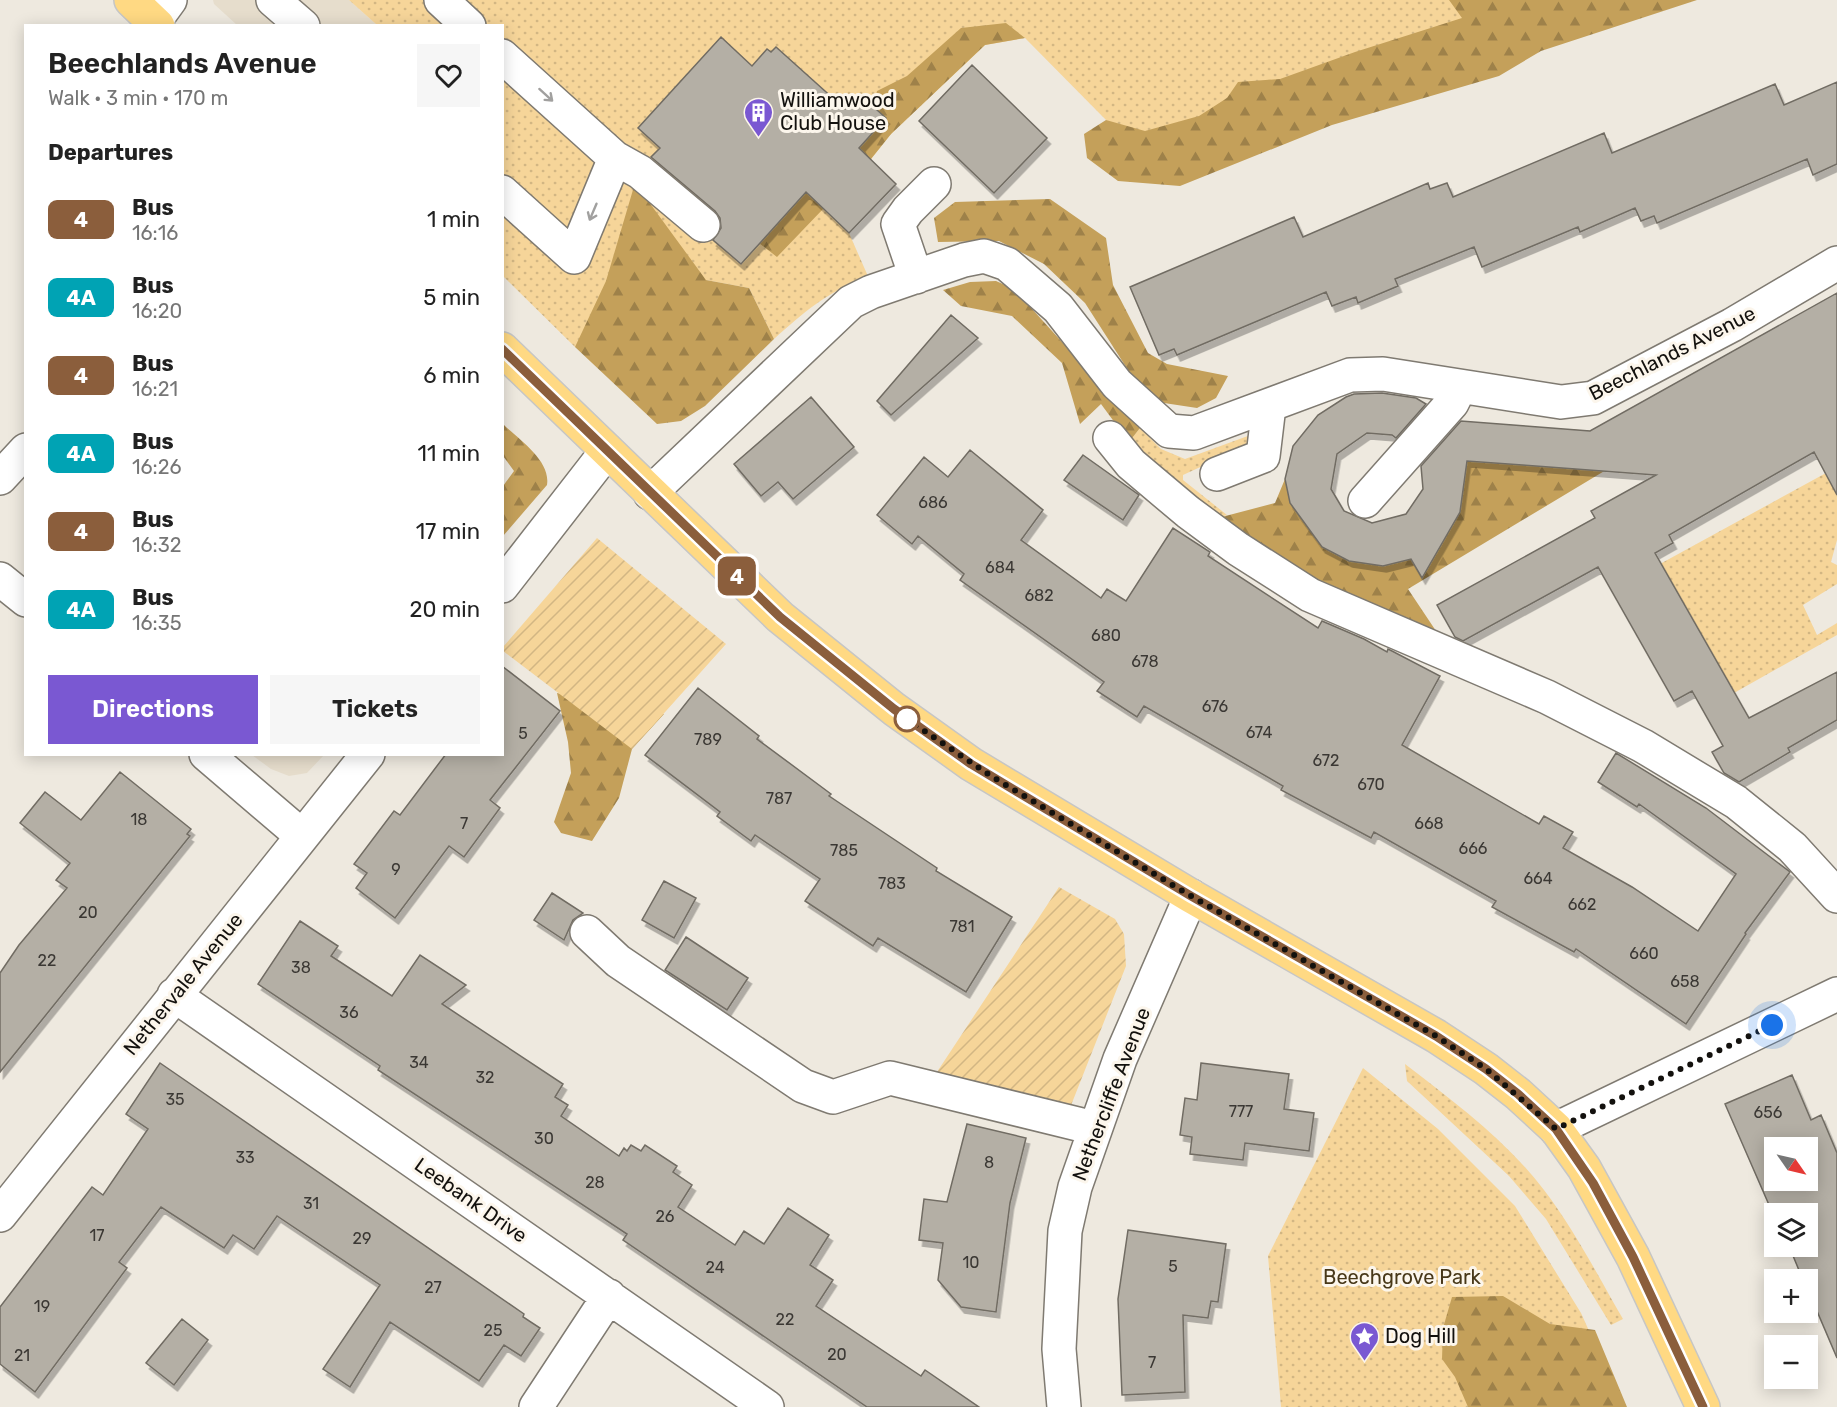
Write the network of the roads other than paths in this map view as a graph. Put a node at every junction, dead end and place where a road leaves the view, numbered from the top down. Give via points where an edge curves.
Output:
1 (131, 0) edge
2 (273, 0) edge
3 (441, 0) edge
4 (161, 16) edge
5 (301, 24) edge
6 (467, 24) edge
7 (504, 58) edge
8 (615, 158) junction
9 (933, 184) dead end
10 (504, 194) edge
11 (703, 225) dead end
12 (1837, 263) edge
13 (916, 277) junction
14 (504, 352) edge
15 (1460, 387) junction
16 (1269, 406) junction
17 (1110, 438) dead end
18 (24, 452) edge
19 (607, 452) junction
20 (1217, 474) dead end
21 (0, 478) edge
22 (650, 493) junction
23 (1365, 501) dead end
24 (0, 579) edge
25 (504, 583) edge
26 (24, 598) edge
27 (208, 756) edge
28 (366, 756) edge
29 (302, 836) junction
30 (1191, 896) junction
31 (1837, 896) edge
32 (587, 932) dead end
33 (1837, 994) edge
34 (174, 995) junction
35 (1094, 1128) junction
36 (1556, 1129) junction
37 (6, 1195) edge
38 (609, 1296) junction
39 (537, 1407) edge
40 (767, 1407) edge
41 (1064, 1407) edge
42 (1703, 1407) edge

1 - 4 main road
2 - 5 street
3 - 6 street
7 -> 8 street
8 -> 10 street via 574,257
8 - 11 street via 639,172
9 - 13 street via 898,224
12 - 15 street, Beechlands Avenue via 1732,325 1593,398 1562,402
13 - 16 street, Beechlands Avenue via 984,256 1007,264 1058,308 1117,384 1169,430 1194,433
13 - 22 street, Beechlands Avenue via 851,302
14 - 19 main road
15 - 16 street, Beechlands Avenue via 1383,374 1350,375
15 - 23 street via 1452,403
16 - 20 street via 1263,456
17 - 31 street via 1131,464 1180,506 1310,595 1547,697 1653,751 1736,802 1792,847
18 - 21 street
19 - 22 main road
19 - 25 street
22 - 30 main road via 809,643 894,709 971,764
24 - 26 street
27 - 29 street
28 - 29 street, Nethervale Avenue
29 - 34 street, Nethervale Avenue
30 - 35 street, Nethercliffe Avenue
30 - 36 main road via 1436,1036 1486,1069
32 - 35 street via 618,961 803,1086 833,1096 890,1078
33 - 36 street
34 - 37 street, Nethervale Avenue
34 - 38 street, Leebank Drive
35 - 41 street, Nethercliffe Avenue via 1065,1231 1059,1348
36 - 42 main road via 1590,1178 1633,1257
38 - 39 street
38 - 40 street, Leebank Drive

